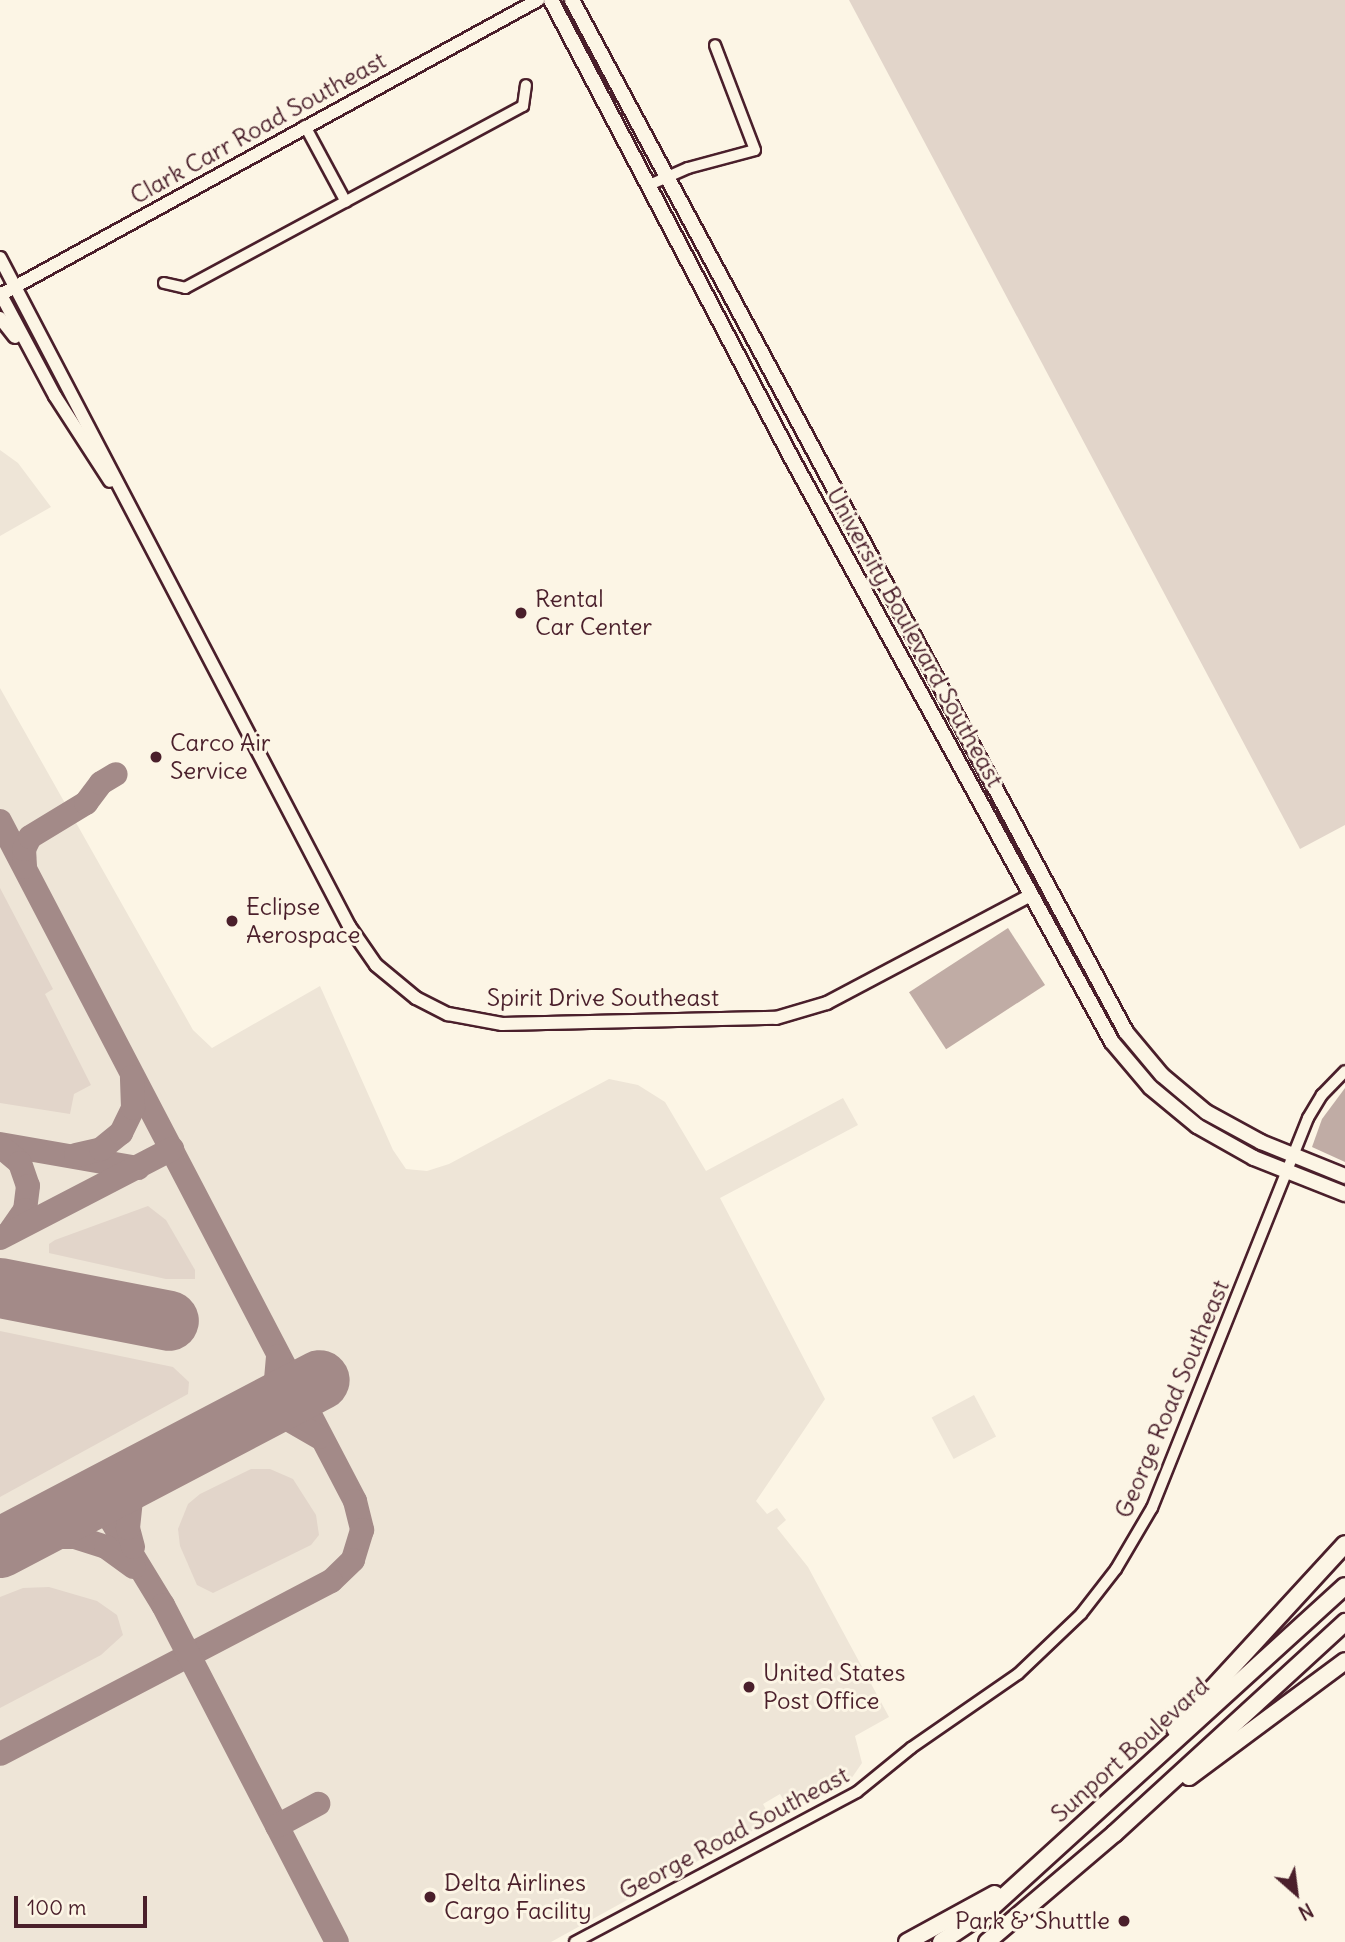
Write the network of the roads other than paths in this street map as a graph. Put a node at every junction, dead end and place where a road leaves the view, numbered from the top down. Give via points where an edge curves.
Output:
1 (538, 0) edge
2 (551, 0) edge
3 (572, 0) edge
4 (715, 45) dead end
5 (526, 85) dead end
6 (305, 125) junction
7 (666, 176) junction
8 (647, 186) junction
9 (346, 202) junction
10 (0, 258) edge
11 (164, 283) dead end
12 (15, 286) junction
13 (0, 294) edge
14 (0, 318) edge
15 (55, 396) junction
16 (126, 505) junction
17 (1045, 887) junction
18 (1029, 896) junction
19 (1345, 1072) edge
20 (1294, 1156) junction
21 (1287, 1171) junction
22 (1345, 1176) edge
23 (1345, 1194) edge
24 (1345, 1544) edge
25 (1345, 1586) edge
26 (1345, 1622) edge
27 (1345, 1661) edge
28 (1124, 1786) junction
29 (1114, 1833) junction
30 (1032, 1871) junction
31 (575, 1942) edge
32 (907, 1942) edge
33 (941, 1942) edge
34 (987, 1942) edge

1 - 6 street, Clark Carr Road Southeast
2 - 8 main road, University Boulevard Southeast
3 - 7 main road, University Boulevard Southeast
4 - 7 street via 755,150
5 - 9 street via 523,106
6 - 9 street
6 - 12 street, Clark Carr Road Southeast
7 - 8 street
7 - 17 main road, University Boulevard Southeast
8 - 18 main road, University Boulevard Southeast
9 - 11 street via 185,288
10 - 12 street
12 - 13 street, Clark Carr Road Southeast
12 - 16 street via 96,437
13 - 15 street
14 - 15 street via 38,379
15 - 16 street
16 - 18 street, Spirit Drive Southeast via 358,941 402,989 448,1014 502,1024 746,1021 794,1015 827,1003
17 - 18 main road, Spirit Drive Southeast
17 - 20 main road, University Boulevard Southeast via 1115,1016 1161,1075 1224,1124
18 - 21 main road, University Boulevard Southeast via 1101,1025 1143,1080 1215,1138
19 - 20 street, George Road Southeast via 1315,1106
20 - 21 street, George Road Southeast
20 - 22 main road, University Boulevard Southeast
21 - 23 main road, University Boulevard Southeast
21 - 31 street, George Road Southeast via 1159,1493 1126,1555 1071,1625 1018,1674 911,1748 858,1792
24 - 28 main road
25 - 28 main road, Sunport Boulevard
26 - 29 main road, Sunport Boulevard
27 - 29 main road
28 - 30 main road, Sunport Boulevard
29 - 34 main road, Sunport Boulevard
30 - 32 main road
30 - 33 main road, Sunport Boulevard via 989,1910

